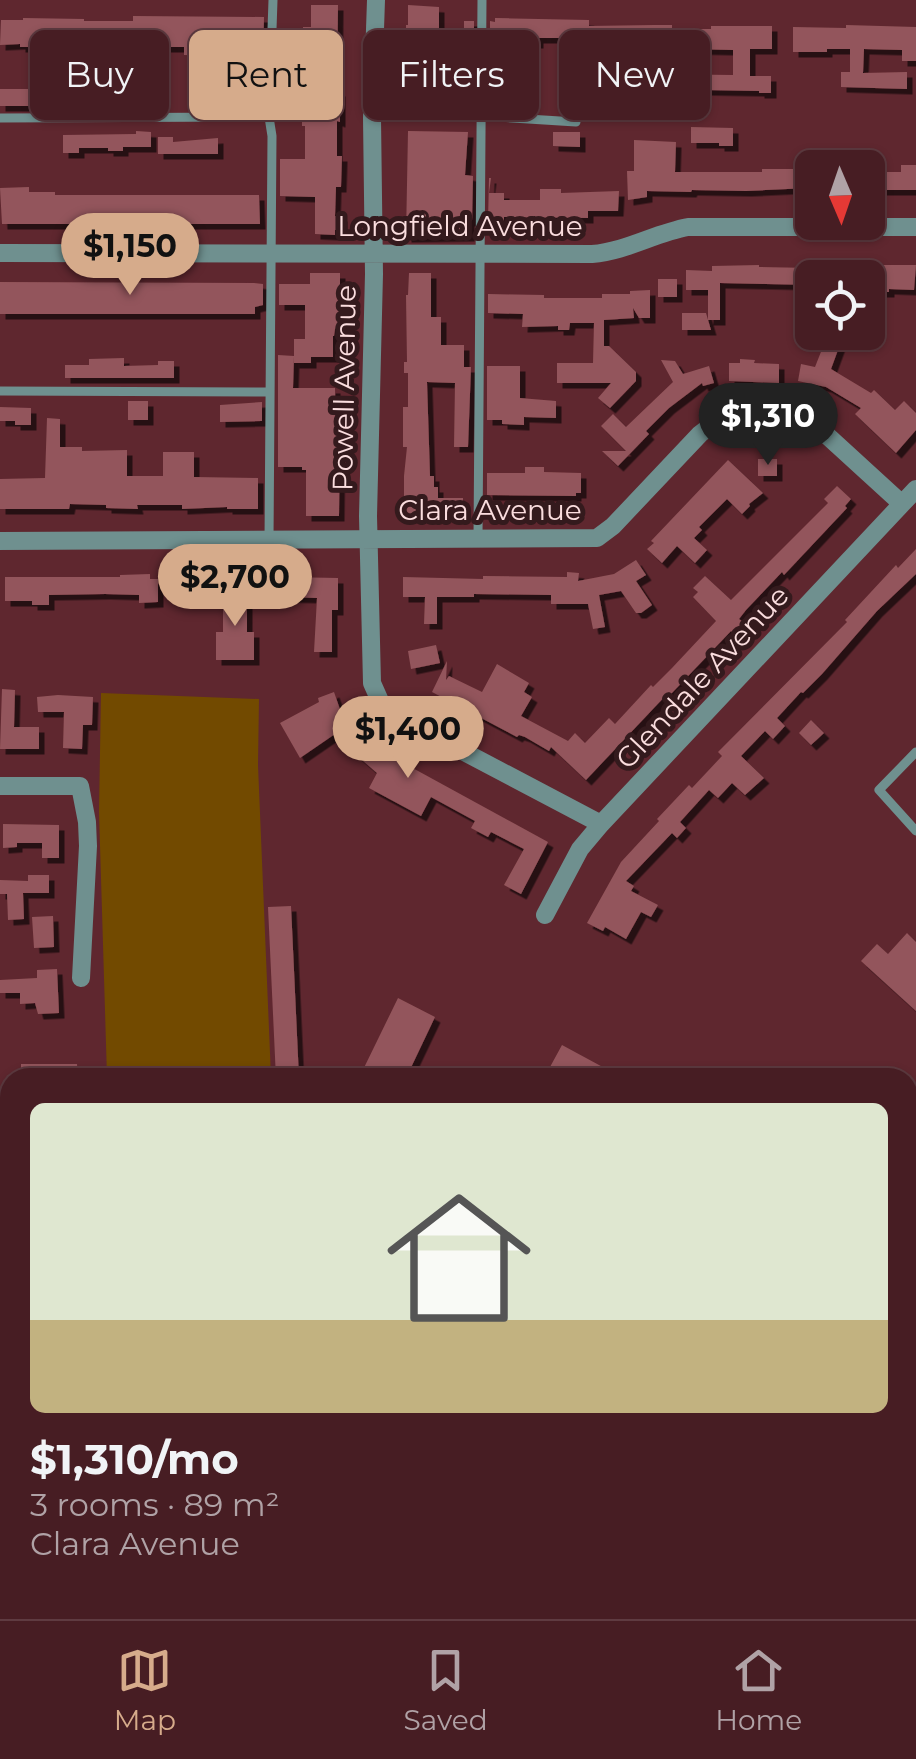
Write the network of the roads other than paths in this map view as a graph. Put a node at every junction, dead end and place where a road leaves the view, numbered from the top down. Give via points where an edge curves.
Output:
1 (273, 0) edge
2 (376, 0) edge
3 (482, 0) edge
4 (272, 30) edge
5 (482, 30) edge
6 (0, 118) edge
7 (189, 118) edge
8 (270, 120) edge
9 (481, 120) edge
10 (539, 120) edge
11 (576, 122) dead end
12 (916, 227) edge
13 (0, 252) edge
14 (270, 254) junction
15 (374, 254) junction
16 (480, 255) junction
17 (0, 391) edge
18 (270, 392) junction
19 (916, 489) edge
20 (902, 504) junction
21 (478, 537) junction
22 (369, 538) junction
23 (269, 540) junction
24 (0, 541) edge
25 (916, 752) edge
26 (0, 786) edge
27 (601, 824) junction
28 (916, 831) edge
29 (545, 915) dead end
30 (82, 978) dead end

1 - 4 lane
2 - 15 street, Powell Avenue
3 - 5 lane
6 - 7 lane
8 - 14 lane
9 - 16 lane
10 - 11 lane
12 - 16 street, Longfield Avenue via 688,228 609,253
13 - 14 street, Longfield Avenue
14 - 15 street, Longfield Avenue
14 - 18 lane
15 - 16 street, Longfield Avenue
15 - 22 street, Powell Avenue
16 - 21 lane
17 - 18 lane
18 - 23 lane
19 - 20 street, Glendale Avenue
20 - 21 street, Clara Avenue via 820,429 726,420 700,434 597,538
20 - 27 street, Glendale Avenue
21 - 22 street, Clara Avenue
22 - 23 street, Clara Avenue
22 - 27 street, Powell Avenue via 370,668 380,701 408,723
23 - 24 street, Clara Avenue
25 - 28 lane via 880,790
26 - 30 street via 80,786 88,846
27 - 29 street, Glendale Avenue

